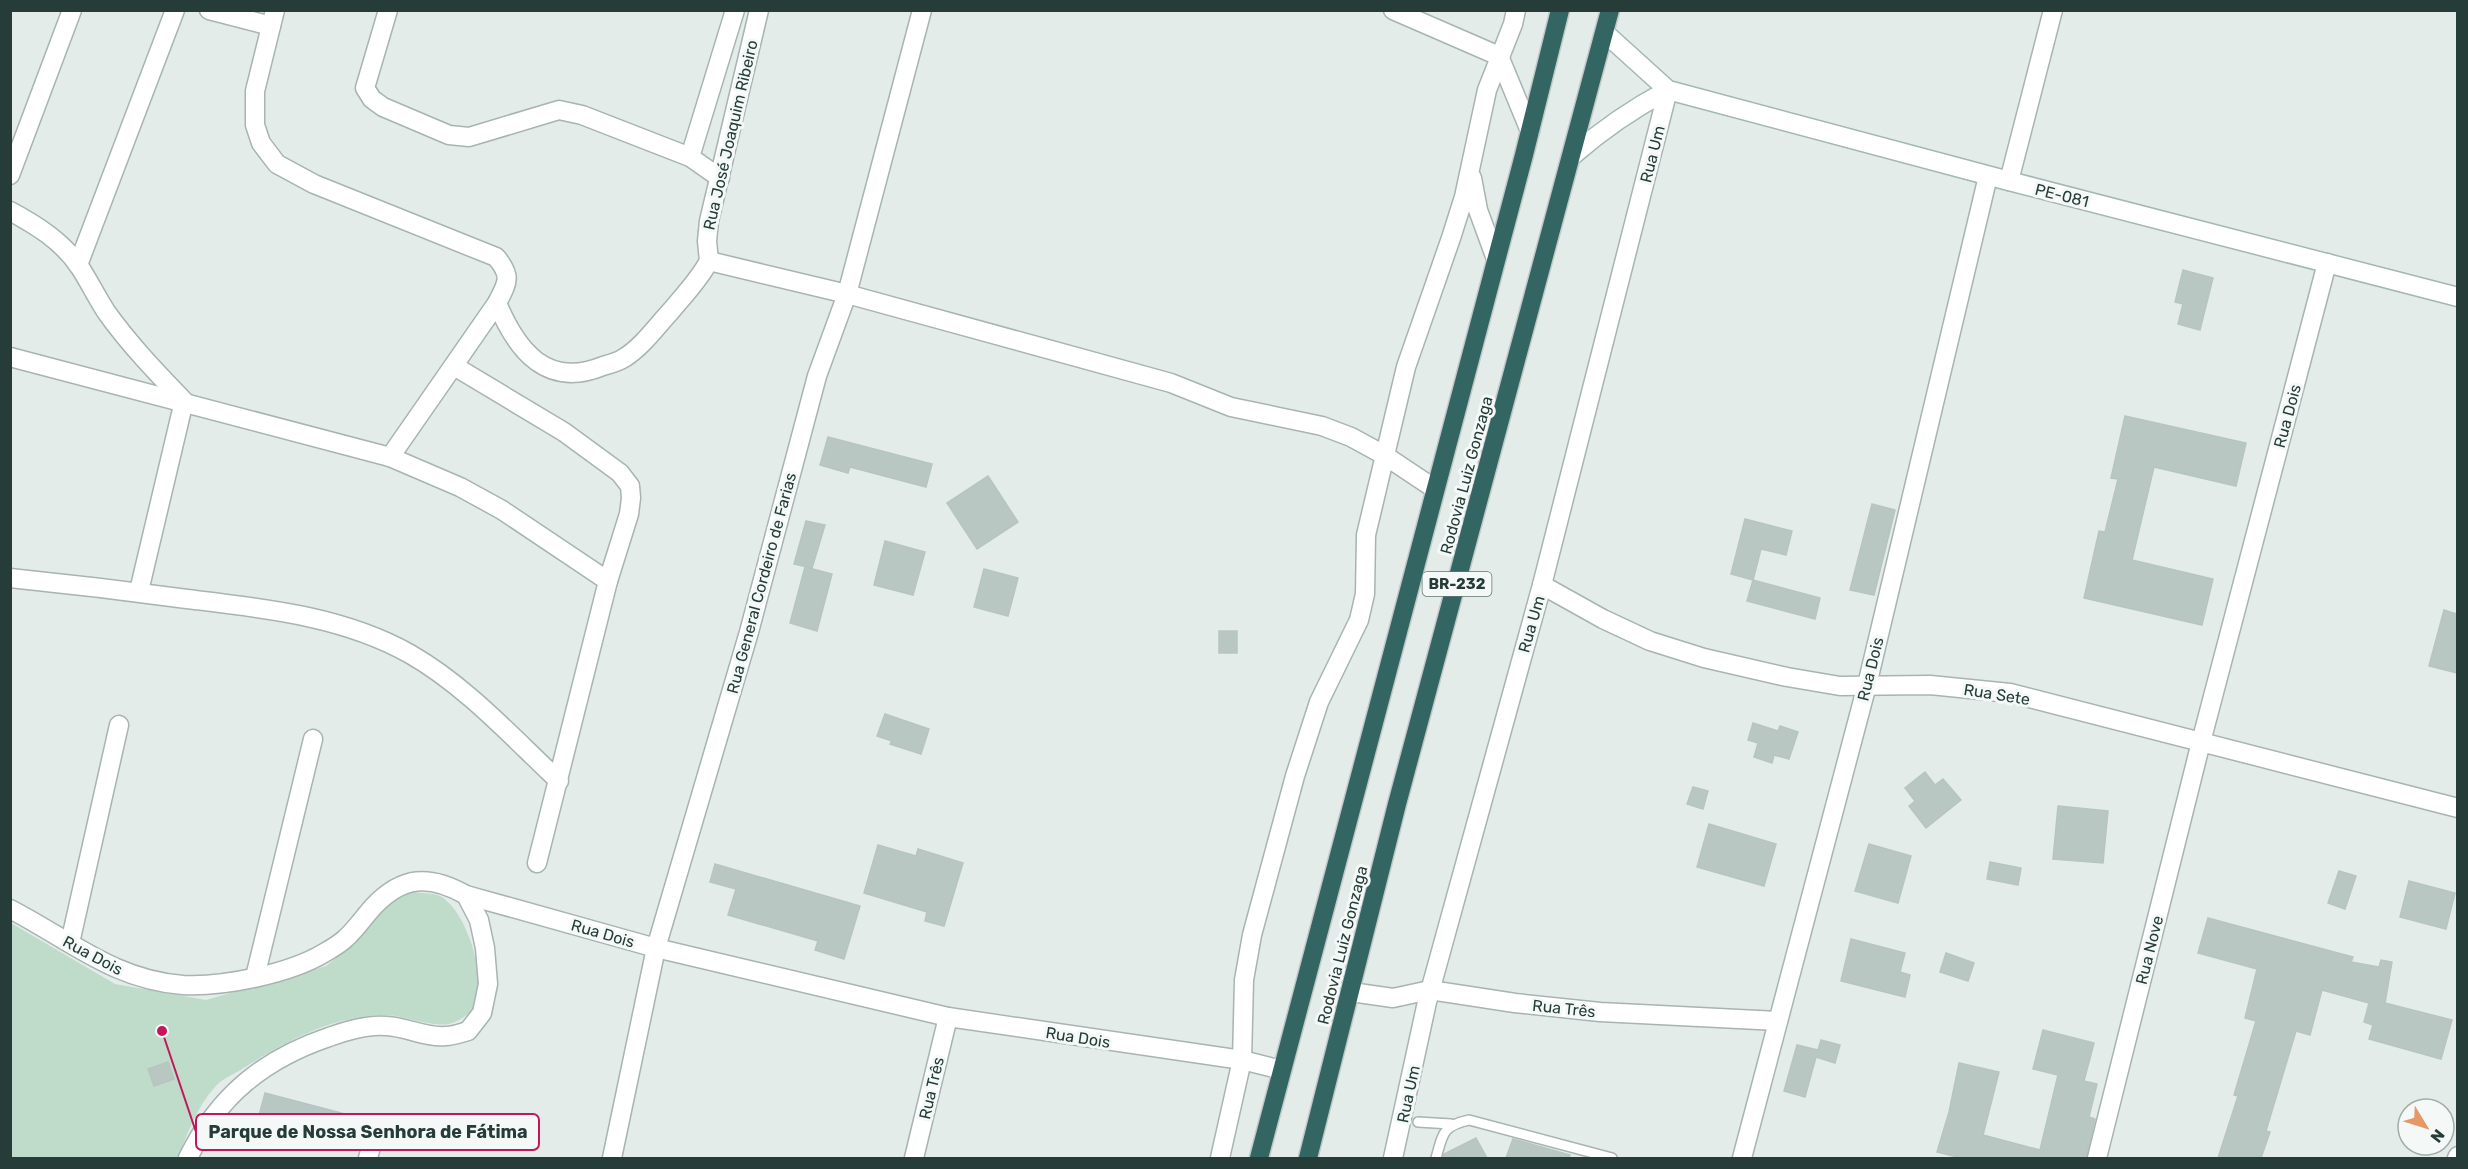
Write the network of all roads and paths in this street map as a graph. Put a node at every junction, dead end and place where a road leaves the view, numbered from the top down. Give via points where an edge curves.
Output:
1 (72, 10) edge
2 (175, 10) edge
3 (209, 10) edge
4 (388, 10) edge
5 (735, 10) edge
6 (759, 10) edge
7 (922, 10) edge
8 (1393, 10) edge
9 (1516, 10) edge
10 (1560, 10) edge
11 (1610, 10) edge
12 (2053, 10) edge
13 (273, 18) edge
14 (1605, 33) junction
15 (1499, 56) junction
16 (1668, 90) junction
17 (1530, 131) junction
18 (1572, 156) junction
19 (690, 157) junction
20 (1470, 167) junction
21 (10, 175) edge
22 (1988, 176) junction
23 (720, 178) junction
24 (2009, 182) junction
25 (10, 211) edge
26 (1496, 260) junction
27 (709, 261) junction
28 (2327, 263) junction
29 (78, 265) junction
30 (847, 294) junction
31 (2457, 297) edge
32 (497, 303) junction
33 (10, 357) edge
34 (453, 366) junction
35 (183, 401) junction
36 (1384, 455) junction
37 (390, 456) junction
38 (1435, 489) junction
39 (10, 578) edge
40 (608, 581) junction
41 (1542, 585) junction
42 (139, 591) junction
43 (1867, 685) junction
44 (119, 725) dead end
45 (313, 739) dead end
46 (2201, 742) junction
47 (559, 781) junction
48 (2457, 808) edge
49 (537, 863) dead end
50 (466, 895) junction
51 (10, 909) edge
52 (70, 943) junction
53 (656, 948) junction
54 (255, 977) junction
55 (1430, 990) junction
56 (1352, 992) junction
57 (948, 1017) junction
58 (1778, 1021) junction
59 (1242, 1060) junction
60 (1282, 1070) junction
61 (1410, 1121) junction
62 (1451, 1124) junction
63 (374, 1136) dead end
64 (188, 1158) edge
65 (368, 1158) edge
66 (612, 1158) edge
67 (914, 1158) edge
68 (1220, 1158) edge
69 (1259, 1158) edge
70 (1308, 1158) edge
71 (1393, 1158) edge
72 (1436, 1158) edge
73 (1612, 1158) edge
74 (1742, 1158) edge
75 (2097, 1158) edge

1 - 21 street
2 - 29 street
3 - 13 street
4 - 19 street via 365,88 383,107 449,135 469,137 559,110 582,115
5 - 19 street
6 - 23 street, Rua José Joaquim Ribeiro
7 - 30 street, Rua General Cordeiro de Farias
8 - 15 street
9 - 15 street
10 - 17 highway, Rodovia Luiz Gonzaga / BR-232
11 - 14 highway, Rodovia Luiz Gonzaga / BR-232
12 - 24 street
13 - 32 street via 255,91 255,125 261,143 277,164 314,184 496,257 508,277
14 - 16 street
14 - 18 highway, Rodovia Luiz Gonzaga / BR-232
15 - 17 street
15 - 20 street via 1486,90
16 - 18 street via 1628,112
16 - 22 street, PE-081 / PE-081
16 - 41 street, Rua Um
17 - 26 highway, Rodovia Luiz Gonzaga / BR-232
18 - 56 highway, Rodovia Luiz Gonzaga / BR-232 via 1397,804
19 - 23 street
20 - 26 street via 1478,210
20 - 36 street via 1451,238 1406,367
22 - 24 street, PE-081 / PE-081
22 - 43 street, Rua Dois
23 - 27 street, Rua José Joaquim Ribeiro via 707,232
24 - 28 street, PE-081 / PE-081
25 - 29 street via 52,237
26 - 38 highway, Rodovia Luiz Gonzaga / BR-232
27 - 30 street
27 - 32 street via 649,336 624,358 585,374 560,373 535,362 508,329
28 - 31 street, PE-081 / PE-081
28 - 46 street, Rua Dois
29 - 35 street via 107,313
30 - 36 street via 1171,383 1231,407 1322,426
30 - 53 street, Rua General Cordeiro de Farias via 817,376 749,632
32 - 34 street
33 - 35 street
34 - 37 street
34 - 40 street via 564,432 620,473 630,486 629,514
35 - 37 street
35 - 42 street
36 - 38 street
36 - 59 street via 1366,535 1365,594 1359,620 1316,713 1294,776 1252,935 1244,980
37 - 40 street via 502,510
38 - 60 highway, Rodovia Luiz Gonzaga / BR-232
39 - 42 street
40 - 47 street
41 - 43 street, Rua Sete via 1650,641 1704,658 1808,681
41 - 55 street, Rua Um
42 - 47 street via 258,608 372,636 411,654 458,687
43 - 46 street, Rua Sete via 1930,685 2010,693
43 - 58 street, Rua Dois
44 - 52 street
45 - 54 street
46 - 48 street, Rua Sete
46 - 75 street, Rua Nove
47 - 49 street
50 - 53 street, Rua Dois
50 - 54 street, Rua Dois via 423,879 398,885 346,938 321,955
50 - 64 street via 479,920 488,984 482,1013 468,1031 445,1037 387,1025 352,1029 309,1044 261,1068 232,1093 200,1134
51 - 52 street, Rua Dois
52 - 54 street, Rua Dois via 136,977 183,985 230,984
53 - 57 street, Rua Dois
53 - 66 street, Rua General Cordeiro de Farias
55 - 56 street, Rua Três via 1392,998
55 - 58 street, Rua Três via 1600,1012
55 - 61 street, Rua Um
56 - 70 highway, Rodovia Luiz Gonzaga / BR-232
57 - 59 street, Rua Dois
57 - 67 street, Rua Três
58 - 74 street, Rua Dois
59 - 60 street, Rua Dois
59 - 68 street
60 - 69 highway, Rodovia Luiz Gonzaga / BR-232
61 - 62 lane
61 - 71 street, Rua Um
62 - 72 lane via 1442,1136
62 - 73 lane via 1468,1120
63 - 65 street

